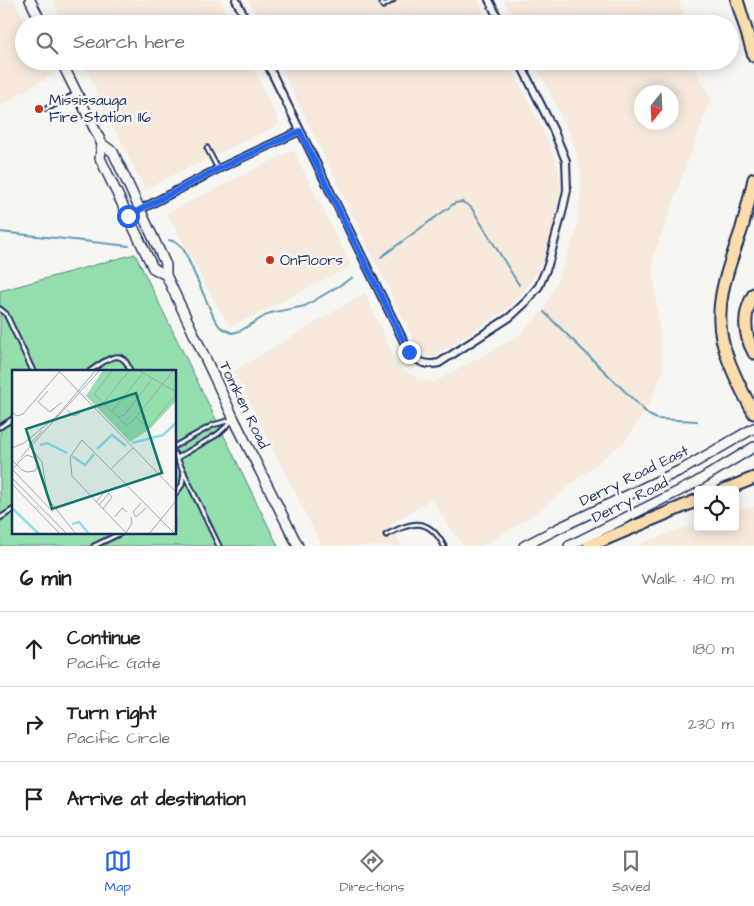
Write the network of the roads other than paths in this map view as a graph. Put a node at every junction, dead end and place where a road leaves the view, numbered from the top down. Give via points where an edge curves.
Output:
1 (30, 0) edge
2 (236, 0) edge
3 (380, 0) edge
4 (393, 0) edge
5 (489, 0) edge
6 (737, 0) edge
7 (38, 15) edge
8 (244, 15) edge
9 (496, 15) edge
10 (754, 56) edge
11 (65, 70) edge
12 (270, 70) edge
13 (524, 70) edge
14 (77, 94) junction
15 (46, 109) dead end
16 (300, 131) junction
17 (102, 144) junction
18 (208, 148) dead end
19 (218, 169) junction
20 (754, 178) edge
21 (140, 210) junction
22 (128, 216) junction
23 (166, 275) junction
24 (754, 294) edge
25 (0, 309) edge
26 (754, 352) edge
27 (33, 370) edge
28 (92, 370) edge
29 (130, 370) edge
30 (754, 413) edge
31 (12, 419) edge
32 (234, 419) junction
33 (0, 427) edge
34 (754, 428) edge
35 (176, 445) edge
36 (754, 448) edge
37 (176, 456) edge
38 (184, 472) junction
39 (754, 478) edge
40 (734, 486) edge
41 (176, 493) edge
42 (694, 502) edge
43 (12, 510) edge
44 (0, 518) edge
45 (119, 534) edge
46 (386, 535) dead end
47 (94, 546) edge
48 (219, 546) edge
49 (298, 546) edge
50 (444, 546) edge
51 (524, 546) edge
52 (570, 546) edge
53 (589, 546) edge

1 - 7 main road
2 - 8 street
3 - 4 lane via 383,6
5 - 9 street
6 - 10 highway
11 - 14 main road, Tomken Road
12 - 16 street
13 - 16 street via 566,161 567,190 548,265 539,286 510,317 439,363 429,365 418,361 409,352
14 - 15 lane
14 - 17 main road, Tomken Road
16 - 19 street
17 - 21 main road, Tomken Road via 112,152
17 - 22 main road, Tomken Road via 100,158
18 - 19 lane
19 - 21 street
20 - 30 highway via 729,264 720,312 722,338 730,365
21 - 22 street
21 - 23 main road, Tomken Road via 166,264
22 - 23 main road, Tomken Road via 153,268
23 - 32 main road, Tomken Road
24 - 26 highway via 749,302 745,325
25 - 27 lane via 6,314
28 - 29 lane via 119,356
31 - 33 lane
32 - 35 lane via 213,425
32 - 37 lane via 218,434
32 - 49 main road, Tomken Road
34 - 51 main road, Derry Road East via 685,468
36 - 52 main road, Derry Road via 695,483
37 - 38 lane
38 - 41 lane via 182,485
38 - 48 lane
39 - 40 highway
42 - 53 highway
43 - 44 lane
45 - 47 lane
46 - 50 lane via 409,524 418,524 436,532

